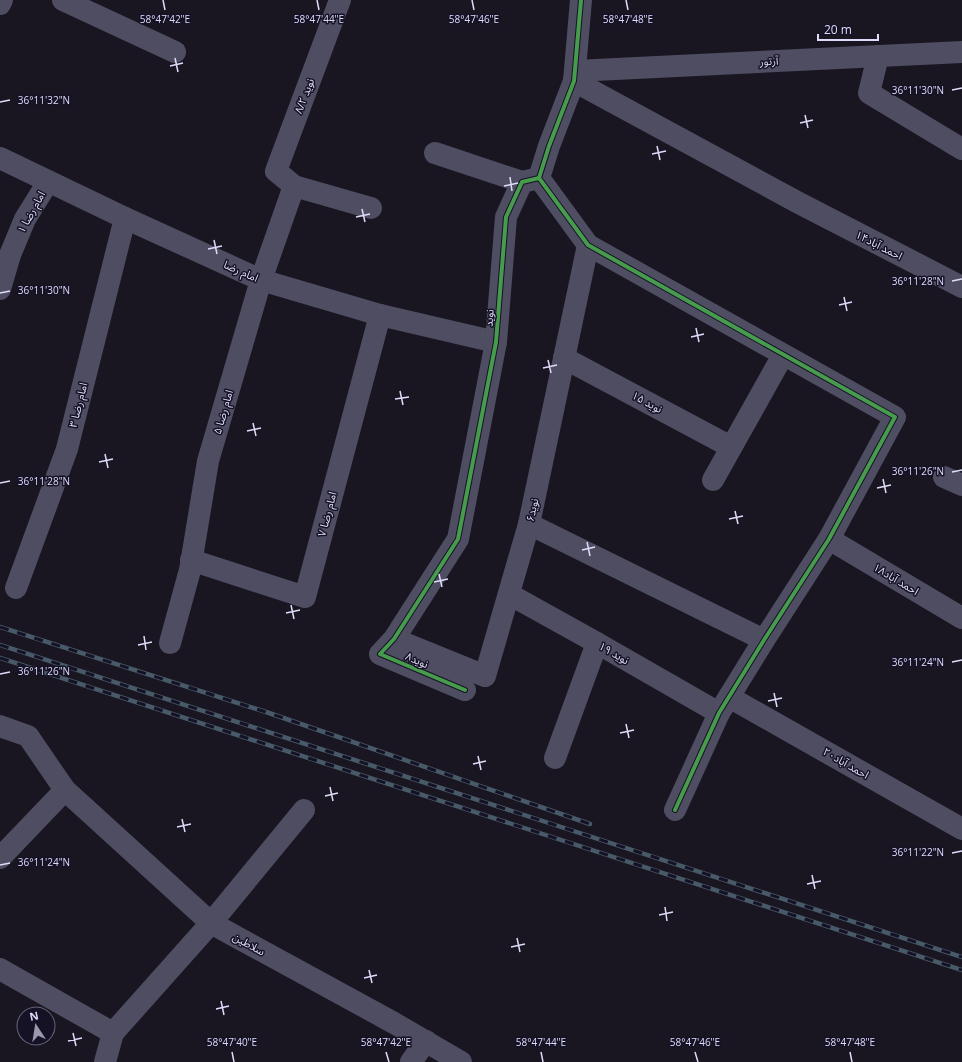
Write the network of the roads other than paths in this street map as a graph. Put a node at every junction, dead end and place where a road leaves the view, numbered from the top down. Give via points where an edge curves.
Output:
1 (2, 0) edge
2 (63, 0) edge
3 (340, 0) edge
4 (581, 0) edge
5 (0, 4) edge
6 (175, 52) dead end
7 (962, 52) edge
8 (878, 56) junction
9 (575, 76) junction
10 (962, 149) edge
11 (435, 153) dead end
12 (0, 158) edge
13 (530, 180) junction
14 (48, 182) junction
15 (294, 186) junction
16 (371, 208) dead end
17 (125, 218) junction
18 (588, 245) junction
19 (261, 280) junction
20 (962, 287) edge
21 (0, 289) edge
22 (380, 315) junction
23 (496, 342) junction
24 (782, 355) junction
25 (564, 358) junction
26 (731, 447) junction
27 (713, 480) dead end
28 (529, 524) junction
29 (829, 539) junction
30 (191, 560) junction
31 (16, 588) dead end
32 (509, 594) junction
33 (962, 618) edge
34 (394, 639) junction
35 (764, 640) junction
36 (170, 642) dead end
37 (597, 643) junction
38 (465, 690) dead end
39 (724, 705) junction
40 (0, 726) edge
41 (555, 758) dead end
42 (65, 790) junction
43 (304, 810) dead end
44 (675, 810) dead end
45 (962, 829) edge
46 (0, 858) edge
47 (211, 923) junction
48 (0, 969) edge
49 (113, 1033) junction
50 (426, 1041) junction
51 (105, 1062) edge
52 (411, 1062) edge
53 (461, 1062) edge

1 - 5 street
2 - 6 street
3 - 15 street, نوید ۸/۲ via 276,170
4 - 9 street, نوید
7 - 8 street, آرتور
8 - 9 street, آرتور
8 - 10 street via 869,93
9 - 13 street, نوید via 549,146
9 - 20 street, احمد آباد۱۴ via 797,202
11 - 13 street
12 - 14 street, امام رضا
13 - 18 street
13 - 23 street, نوید via 506,218
14 - 17 street, امام رضا
14 - 21 street, امام رضا ۱ via 25,218
15 - 16 street
15 - 19 street, امام رضا ۵
17 - 19 street, امام رضا
17 - 31 street, امام رضا ۳ via 68,449
18 - 24 street
18 - 25 street, نوید۶
19 - 22 street, امام رضا
19 - 30 street, امام رضا ۵ via 208,461
22 - 23 street, امام رضا
22 - 30 street, امام رضا ۷ via 305,598
23 - 34 street, نوید via 458,539
24 - 26 street
24 - 29 street via 895,418
25 - 26 street, نوید ۱۵
25 - 28 street, نوید۶
26 - 27 street
28 - 32 street, نوید۶
28 - 35 street
29 - 33 street, احمد آباد۱۸
29 - 35 street
30 - 36 street, امام رضا ۵
32 - 34 street, نوید۶ via 485,676
32 - 37 street, نوید ۱۹
34 - 38 street, نوید۸ via 380,654
35 - 39 street
37 - 39 street, نوید ۱۹
37 - 41 street
39 - 44 street
39 - 45 street, احمد آباد۲۰
40 - 42 street, سلاطین via 28,736
42 - 46 street
42 - 47 street, سلاطین
43 - 47 street
47 - 49 street
47 - 50 street, سلاطین
48 - 49 street
49 - 51 street
50 - 52 street
50 - 53 street, سلاطین

